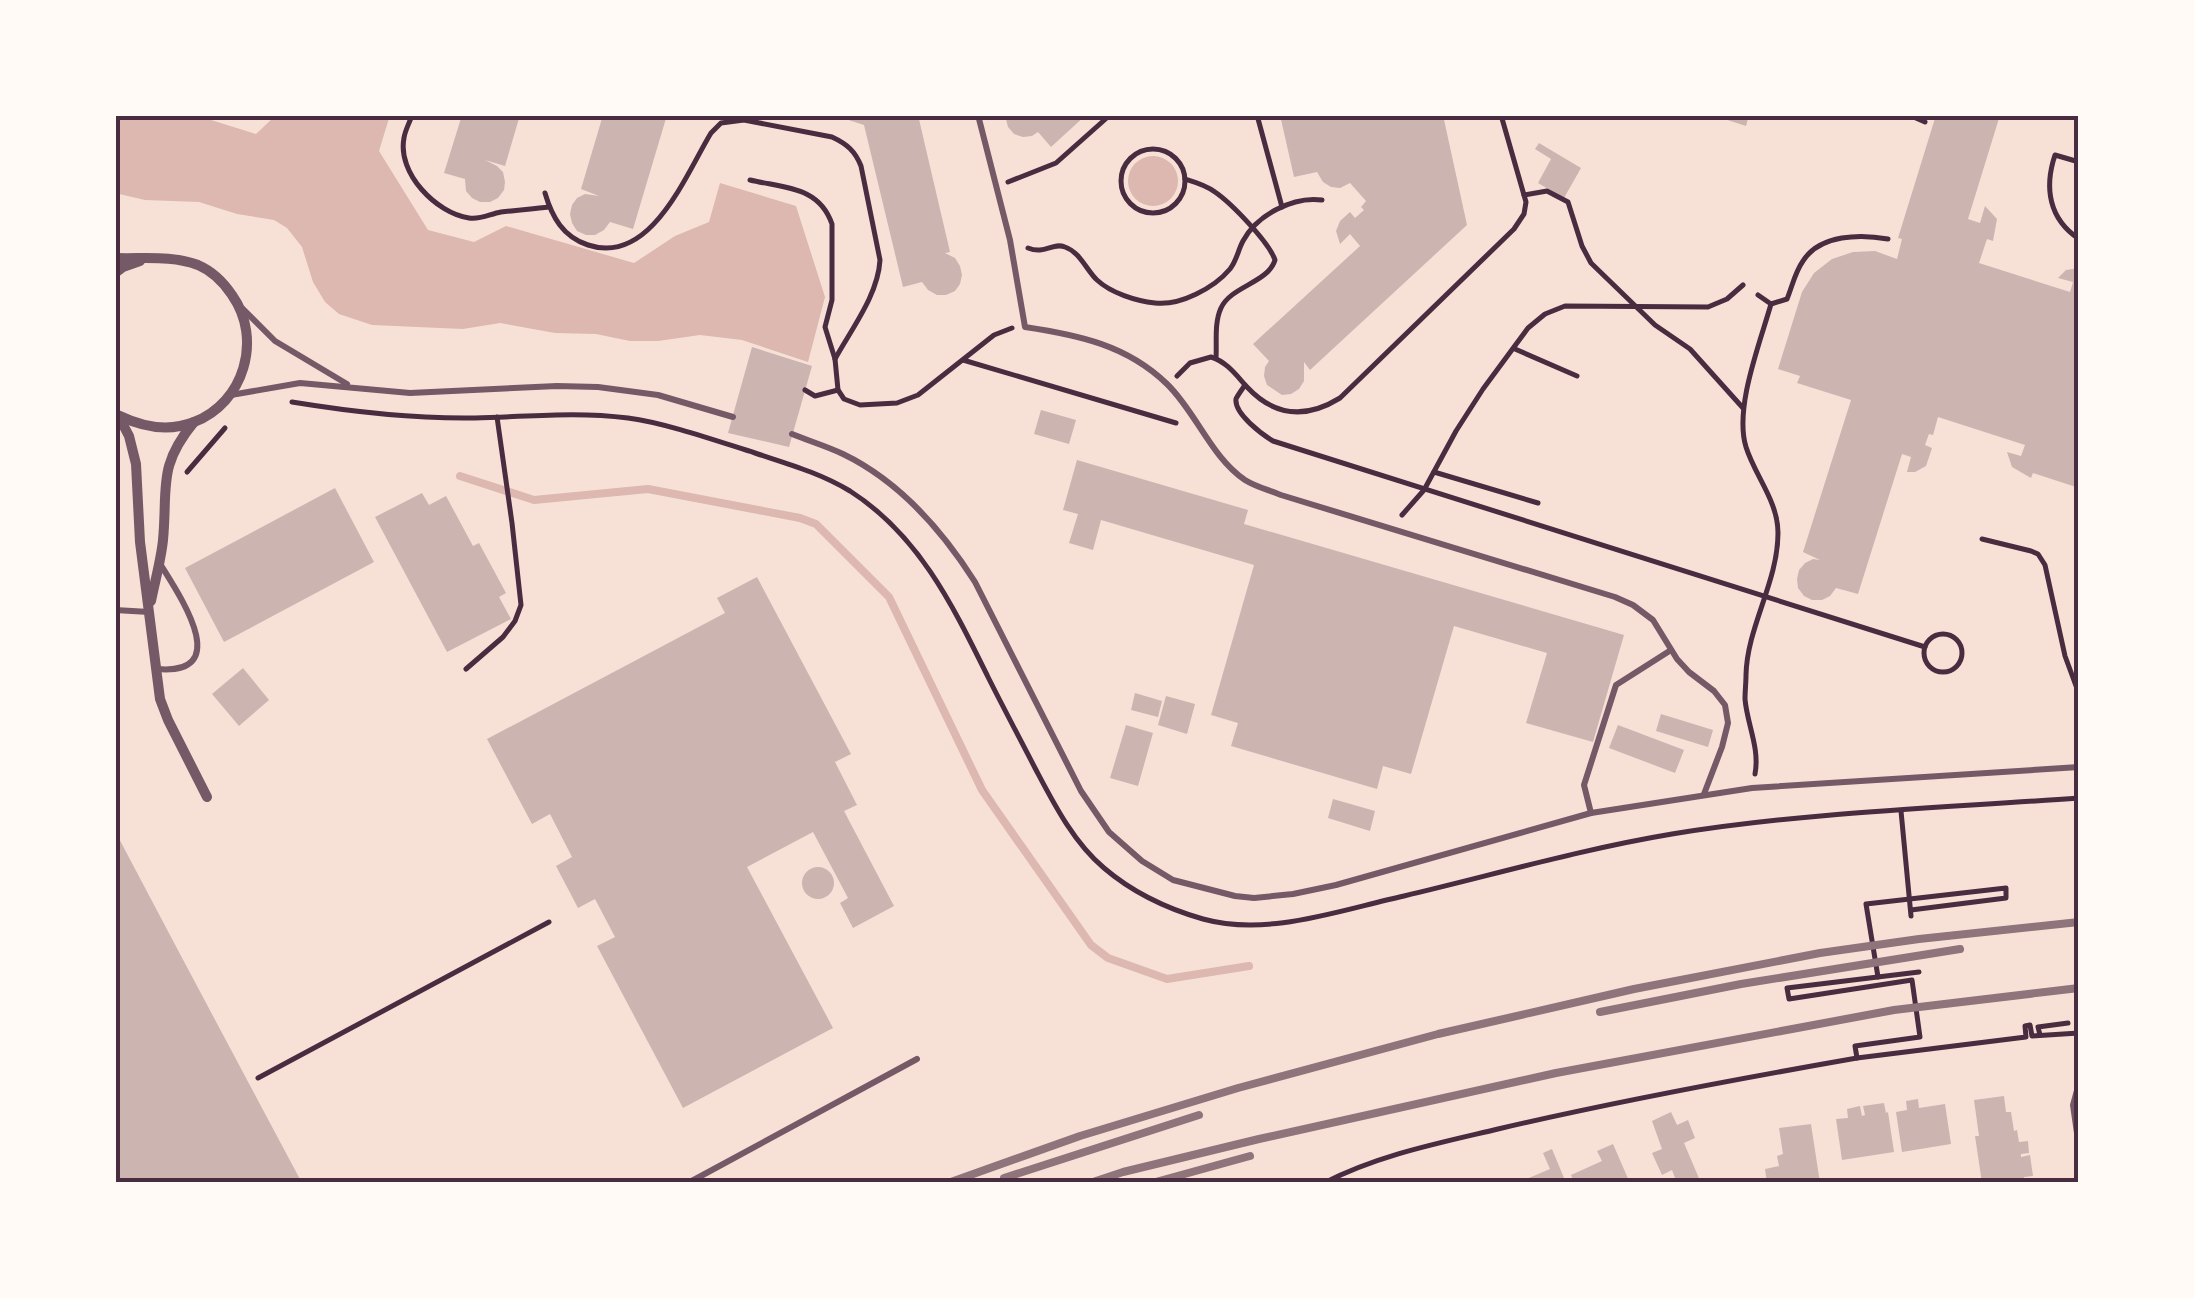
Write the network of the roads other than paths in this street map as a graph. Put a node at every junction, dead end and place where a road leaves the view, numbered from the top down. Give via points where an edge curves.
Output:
1 (978, 115) edge
2 (115, 258) edge
3 (146, 259) junction
4 (115, 273) edge
5 (240, 306) junction
6 (352, 386) junction
7 (230, 396) junction
8 (116, 414) edge
9 (733, 416) dead end
10 (194, 422) junction
11 (792, 434) dead end
12 (159, 561) junction
13 (115, 610) edge
14 (149, 612) junction
15 (1671, 650) junction
16 (154, 668) junction
17 (2079, 767) edge
18 (1704, 794) junction
19 (207, 797) dead end
20 (1592, 812) junction
21 (916, 1059) dead end
22 (2079, 1083) edge
23 (2078, 1133) edge
24 (688, 1183) edge
25 (2078, 1183) edge

1 - 15 lane via 1025,327 1084,337 1136,360 1168,386 1233,470 1252,484 1625,601 1653,620
2 - 3 street
3 - 4 street
3 - 5 street via 201,266
5 - 6 lane via 275,341
5 - 7 street via 248,352
6 - 7 lane via 300,383
6 - 9 lane via 410,393 598,387
7 - 10 street
8 - 10 street via 155,428
8 - 14 street via 136,464
10 - 12 street via 167,469
11 - 20 lane via 844,454 890,484 954,550 1081,792 1109,832 1173,880 1235,896 1293,894
12 - 14 street
12 - 16 lane via 199,641 197,654 183,667
13 - 14 lane
14 - 16 street
15 - 18 lane via 1714,690 1728,714
15 - 20 lane via 1616,685 1584,785
16 - 19 street via 168,720
17 - 18 lane
18 - 20 lane
21 - 24 lane
22 - 23 lane via 2073,1105
23 - 25 lane

